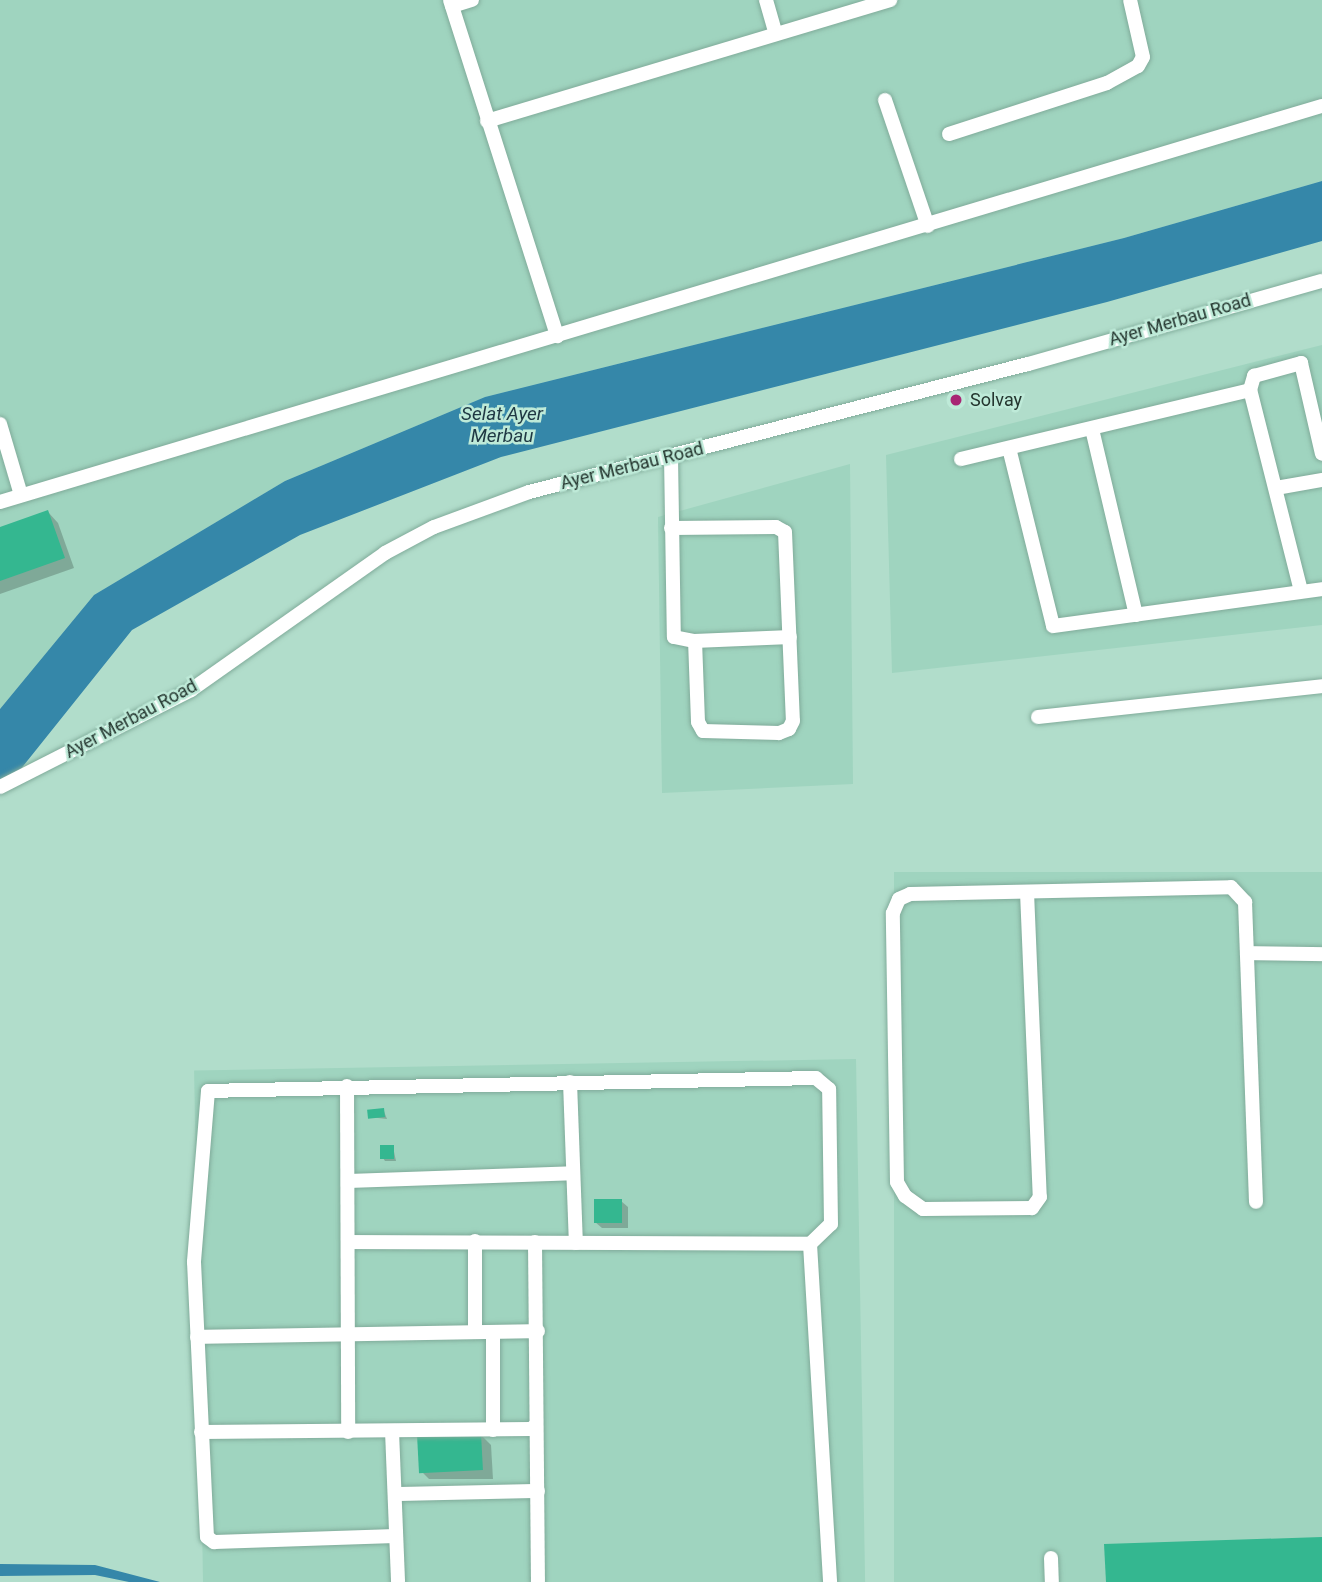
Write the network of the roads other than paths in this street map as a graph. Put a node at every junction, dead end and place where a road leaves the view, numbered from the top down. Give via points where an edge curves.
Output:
1 (472, 0) edge
2 (766, 0) edge
3 (890, 0) edge
4 (1130, 0) edge
5 (451, 3) edge
6 (776, 34) junction
7 (885, 100) dead end
8 (1322, 106) edge
9 (487, 121) junction
10 (949, 134) dead end
11 (928, 226) junction
12 (1322, 281) edge
13 (556, 336) junction
14 (1250, 390) junction
15 (0, 424) edge
16 (1092, 429) junction
17 (1009, 448) junction
18 (1322, 454) edge
19 (671, 456) junction
20 (961, 459) dead end
21 (1322, 480) edge
22 (1276, 488) junction
23 (21, 495) junction
24 (0, 502) edge
25 (671, 528) junction
26 (1322, 589) edge
27 (1301, 591) junction
28 (1136, 615) junction
29 (790, 637) junction
30 (695, 641) junction
31 (1322, 686) edge
32 (1038, 717) dead end
33 (0, 787) edge
34 (1027, 892) junction
35 (1247, 953) junction
36 (1322, 954) edge
37 (570, 1082) junction
38 (347, 1086) junction
39 (573, 1173) junction
40 (348, 1181) junction
41 (1256, 1202) dead end
42 (475, 1241) junction
43 (349, 1242) junction
44 (535, 1242) junction
45 (576, 1243) junction
46 (810, 1244) junction
47 (538, 1331) junction
48 (475, 1332) junction
49 (493, 1332) junction
50 (349, 1334) junction
51 (197, 1337) junction
52 (536, 1425) junction
53 (493, 1430) junction
54 (392, 1431) junction
55 (201, 1432) junction
56 (348, 1432) junction
57 (538, 1491) junction
58 (395, 1494) junction
59 (396, 1536) junction
60 (1051, 1558) dead end
61 (398, 1582) edge
62 (538, 1582) edge
63 (830, 1582) edge
64 (1052, 1582) edge

1 - 5 street
2 - 6 street
3 - 6 street
4 - 10 street via 1143,57 1138,66 1107,83
5 - 9 street
6 - 9 street
7 - 11 street
8 - 11 street
9 - 13 street
11 - 13 street
12 - 19 street, Ayer Merbau Road via 1028,364
13 - 23 street
14 - 16 street
14 - 18 street via 1251,380 1259,372 1301,363
14 - 22 street
15 - 23 street
16 - 17 street
16 - 28 street
17 - 20 street
17 - 28 street via 1050,623 1058,627
19 - 25 street
19 - 33 street, Ayer Merbau Road via 529,492 412,537 191,690
21 - 22 street
22 - 27 street
23 - 24 street
25 - 29 street via 776,527 785,532
25 - 30 street via 672,634 678,640
26 - 27 street
27 - 28 street
29 - 30 street
29 - 30 street via 793,721 779,733 703,731 698,722
31 - 32 street
34 - 34 street via 1041,1197 1032,1208 923,1209 905,1196 897,1182 895,905 910,894
34 - 35 street via 1231,887 1245,902
35 - 36 street
35 - 41 street
37 - 38 street
37 - 39 street
37 - 46 street via 822,1080 829,1089 831,1224
38 - 40 street
38 - 51 street via 215,1088 206,1094 194,1262
39 - 40 street
39 - 45 street
40 - 43 street
42 - 43 street
42 - 44 street
42 - 48 street
43 - 50 street
44 - 45 street
44 - 47 street
45 - 46 street
46 - 63 street
47 - 49 street
47 - 52 street via 540,1415
48 - 49 street
48 - 50 street
49 - 53 street
50 - 51 street
50 - 56 street
51 - 55 street
52 - 53 street
52 - 57 street
53 - 54 street
54 - 56 street
54 - 58 street
55 - 56 street
55 - 59 street via 209,1540
57 - 58 street
57 - 62 street
58 - 59 street
59 - 61 street
60 - 64 street

